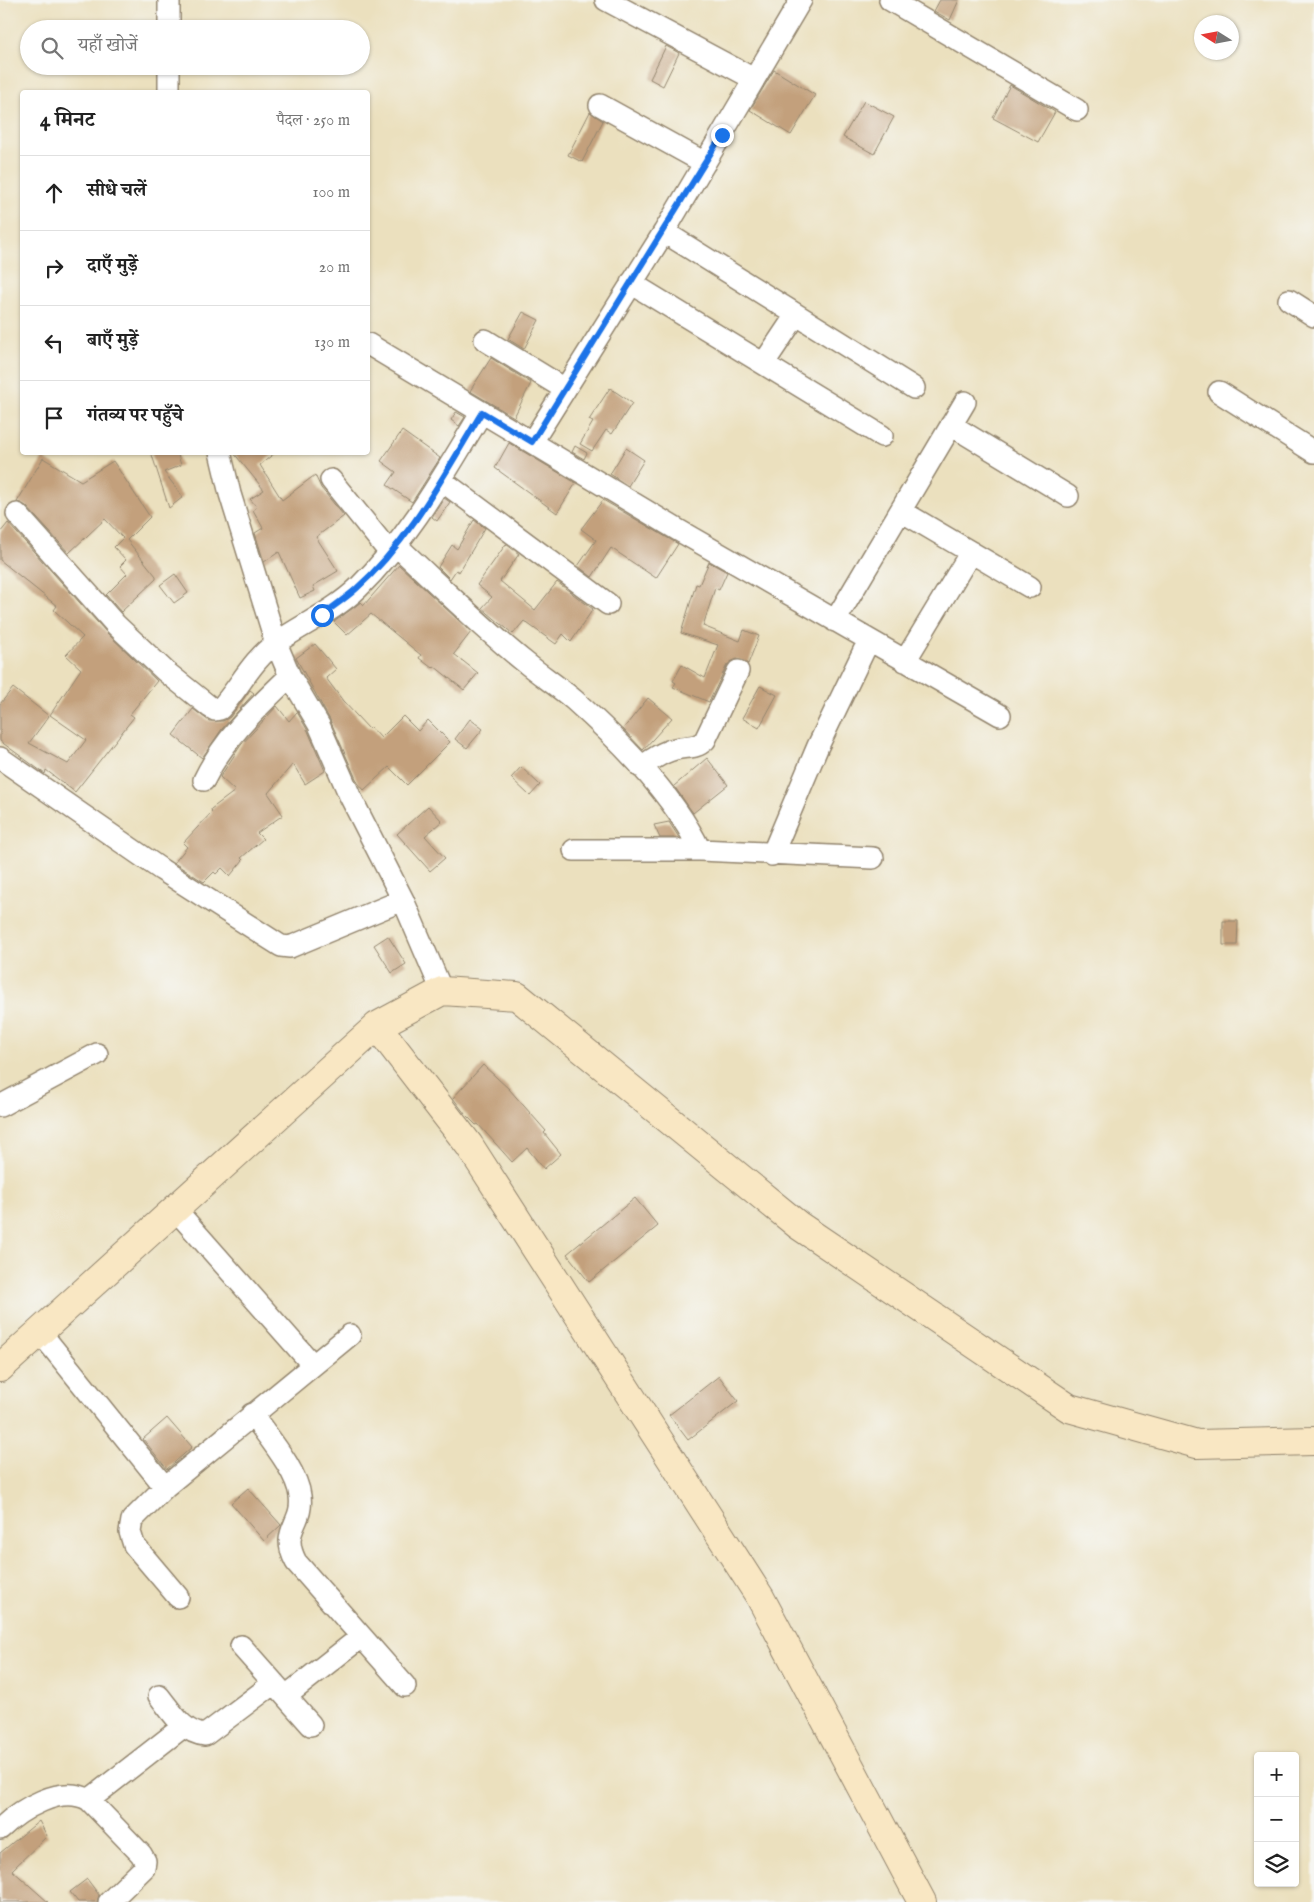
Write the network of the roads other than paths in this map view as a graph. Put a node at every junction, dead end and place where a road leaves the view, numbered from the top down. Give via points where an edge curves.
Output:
1 (169, 0) edge
2 (606, 0) edge
3 (890, 0) edge
4 (795, 2) edge
5 (169, 20) edge
6 (169, 75) edge
7 (754, 80) junction
8 (169, 90) edge
9 (600, 105) dead end
10 (1077, 110) dead end
11 (705, 163) junction
12 (664, 232) junction
13 (631, 283) junction
14 (1289, 300) dead end
15 (796, 315) junction
16 (1314, 316) edge
17 (485, 340) dead end
18 (370, 345) edge
19 (764, 364) junction
20 (565, 388) junction
21 (914, 388) dead end
22 (1219, 392) dead end
23 (965, 402) dead end
24 (482, 412) junction
25 (951, 426) junction
26 (882, 436) dead end
27 (532, 442) junction
28 (1314, 452) edge
29 (221, 455) edge
30 (331, 480) dead end
31 (441, 480) junction
32 (1068, 496) dead end
33 (901, 511) junction
34 (17, 514) dead end
35 (394, 549) junction
36 (971, 552) junction
37 (1030, 587) dead end
38 (608, 604) dead end
39 (835, 620) junction
40 (869, 640) junction
41 (276, 643) junction
42 (905, 661) junction
43 (738, 671) dead end
44 (290, 676) junction
45 (1000, 715) dead end
46 (0, 758) edge
47 (641, 767) junction
48 (204, 780) dead end
49 (574, 850) dead end
50 (700, 850) junction
51 (772, 855) junction
52 (873, 858) dead end
53 (403, 900) junction
54 (442, 991) junction
55 (377, 1026) junction
56 (97, 1054) dead end
57 (0, 1106) edge
58 (175, 1209) junction
59 (40, 1332) junction
60 (350, 1335) dead end
61 (312, 1364) junction
62 (0, 1368) edge
63 (252, 1414) junction
64 (1314, 1441) edge
65 (165, 1487) junction
66 (178, 1597) dead end
67 (361, 1637) junction
68 (241, 1646) dead end
69 (405, 1686) dead end
70 (280, 1690) junction
71 (159, 1696) dead end
72 (311, 1725) dead end
73 (184, 1726) junction
74 (89, 1800) junction
75 (0, 1829) edge
76 (109, 1902) edge
77 (922, 1902) edge

1 - 5 street
2 - 7 street
3 - 10 street
4 - 7 street
6 - 8 street
7 - 11 street
9 - 11 street
11 - 12 street
12 - 13 street
12 - 15 street
13 - 19 street
13 - 20 street
14 - 16 street
15 - 19 street
15 - 21 street
17 - 20 street
18 - 24 street
19 - 26 street
20 - 27 street
22 - 28 street
23 - 25 street
24 - 27 street
24 - 31 street
25 - 32 street
25 - 33 street
27 - 39 street
29 - 41 street
30 - 35 street
31 - 35 street
31 - 38 street
33 - 36 street
33 - 39 street
34 - 41 street via 116,625 165,671 215,710 224,704 252,666
35 - 41 street via 356,589 322,615
35 - 47 street via 526,664 574,700
36 - 37 street
36 - 42 street
39 - 40 street
40 - 42 street
40 - 51 street via 818,746
41 - 44 street
42 - 45 street
43 - 47 street via 705,740 699,746 676,749
44 - 48 street via 222,747
44 - 53 street via 319,725 350,796
46 - 53 street via 162,870 280,946 290,947
47 - 50 street via 688,824
49 - 50 street
50 - 51 street
51 - 52 street
53 - 54 street
54 - 55 street
54 - 64 street via 517,996 798,1225 1069,1408 1197,1444
55 - 58 street
55 - 77 street via 469,1146 760,1596
56 - 57 street
58 - 59 street
58 - 61 street
59 - 62 street
59 - 65 street
60 - 61 street
61 - 63 street
63 - 65 street
63 - 67 street via 295,1478 301,1497 289,1537 290,1550 296,1562
65 - 66 street via 132,1520 130,1532 134,1545
67 - 69 street
67 - 70 street
68 - 70 street
70 - 72 street
70 - 73 street via 205,1735 196,1734
71 - 73 street
73 - 74 street
74 - 75 street via 67,1794 29,1806
74 - 76 street via 145,1861 144,1868

